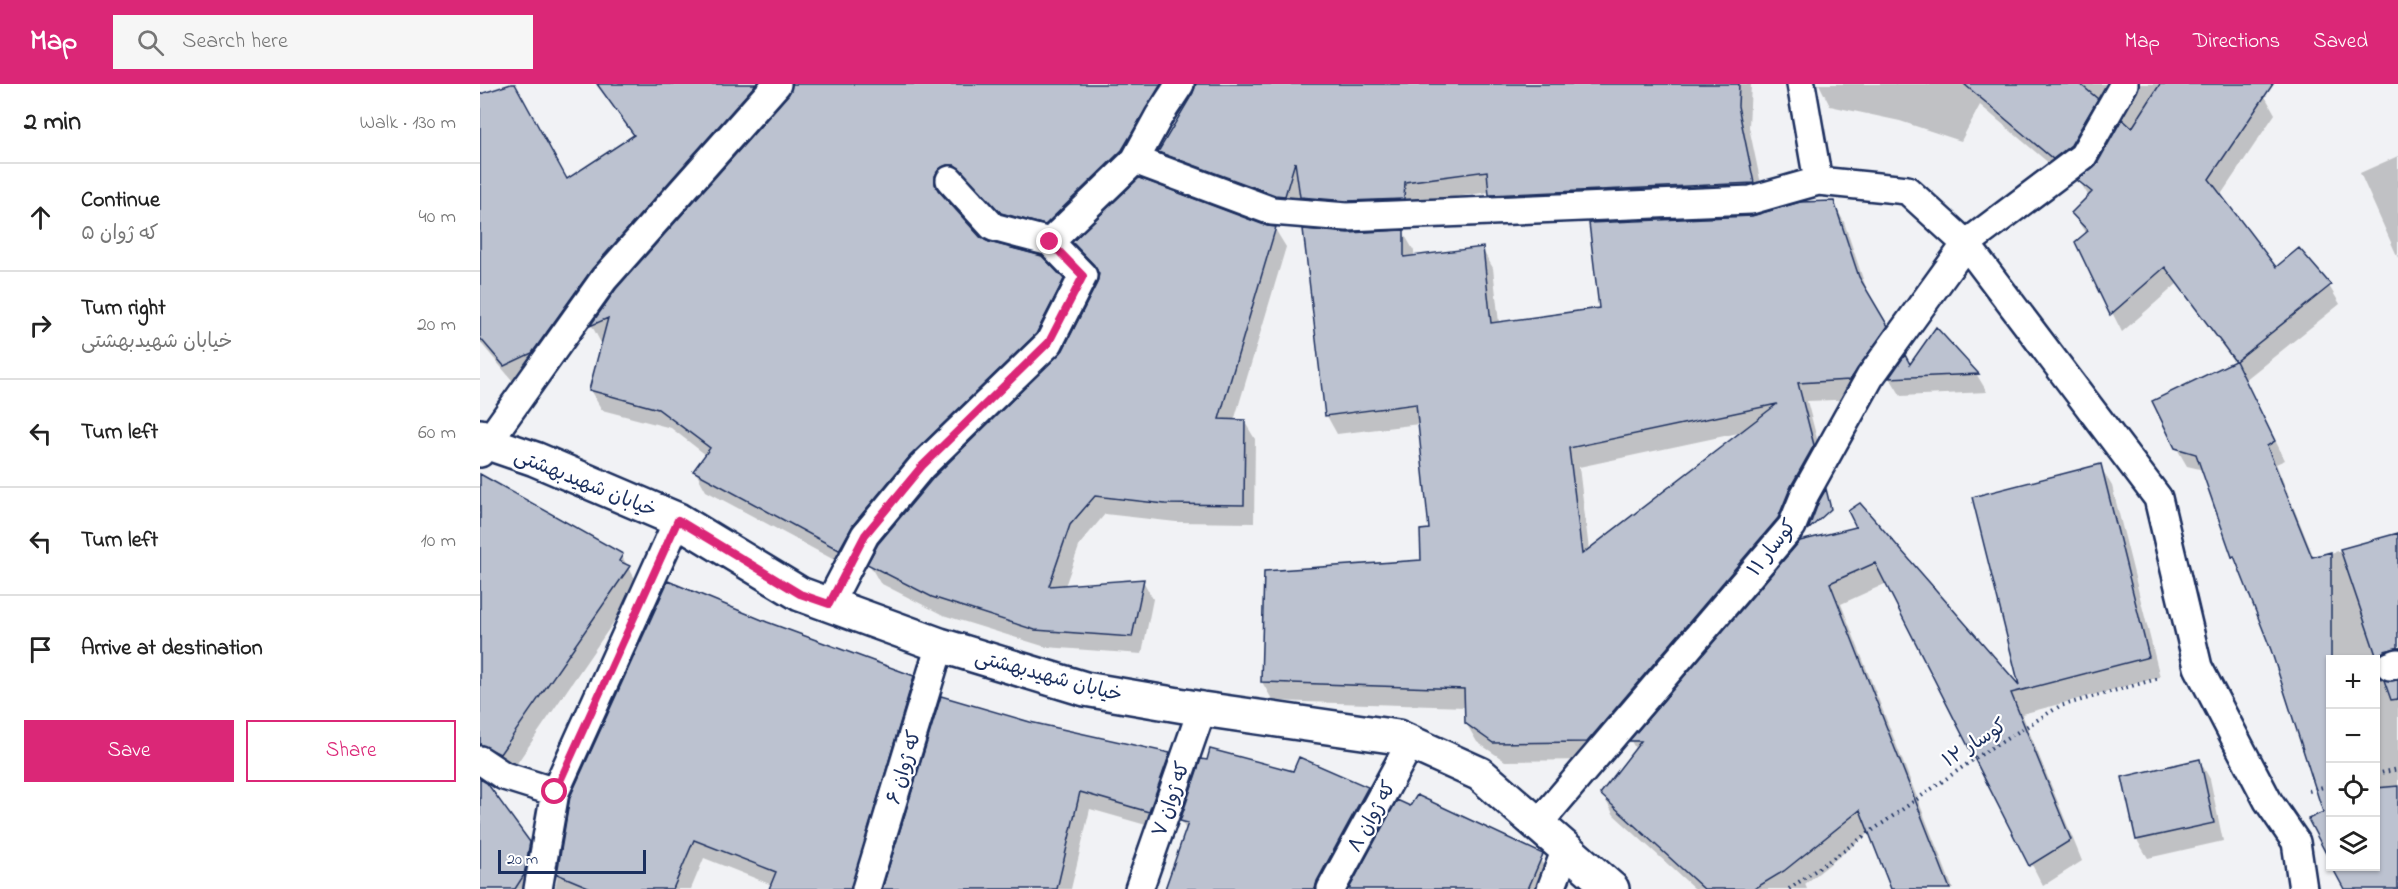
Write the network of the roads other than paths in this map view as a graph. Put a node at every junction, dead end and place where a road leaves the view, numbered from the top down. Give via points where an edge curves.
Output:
1 (777, 84) edge
2 (1180, 84) edge
3 (1801, 84) edge
4 (2124, 84) edge
5 (1136, 160) junction
6 (950, 180) dead end
7 (1818, 181) junction
8 (1050, 242) junction
9 (1966, 244) junction
10 (483, 444) edge
11 (678, 520) junction
12 (829, 604) junction
13 (940, 645) junction
14 (1202, 709) junction
15 (1411, 742) junction
16 (480, 760) edge
17 (555, 792) junction
18 (1538, 824) junction
19 (1566, 849) junction
20 (538, 889) edge
21 (866, 889) edge
22 (1139, 889) edge
23 (1331, 889) edge
24 (1551, 889) edge
25 (1612, 889) edge
26 (2303, 889) edge

1 - 10 lane via 604,279
2 - 5 lane
3 - 7 lane
4 - 9 lane, کوسار ۱۱ via 2083,156
5 - 7 lane via 1272,211 1347,217 1751,200
5 - 8 lane
6 - 8 lane via 993,227
7 - 9 lane via 1907,190
8 - 12 lane via 1083,276 1049,342 922,466 865,535
9 - 18 lane, کوسار ۱۱ via 1870,377 1805,494 1792,526
9 - 26 lane via 2158,498 2198,667 2268,801 2296,842
10 - 11 street, خیابان شهیدبهشتی via 535,459
11 - 12 street, خیابان شهیدبهشتی via 800,594
11 - 17 lane
12 - 13 street, خیابان شهیدبهشتی
13 - 14 street, خیابان شهیدبهشتی via 1084,689
13 - 21 lane, که ژوان ۶
14 - 15 street, خیابان شهیدبهشتی
14 - 22 lane, که ژوان ۷
15 - 18 street, خیابان شهیدبهشتی via 1480,774
15 - 23 lane, که ژوان ۸
16 - 17 lane via 504,776
17 - 20 lane
18 - 19 street, خیابان شهیدبهشتی
19 - 24 lane
19 - 25 street, خیابان شهیدبهشتی

